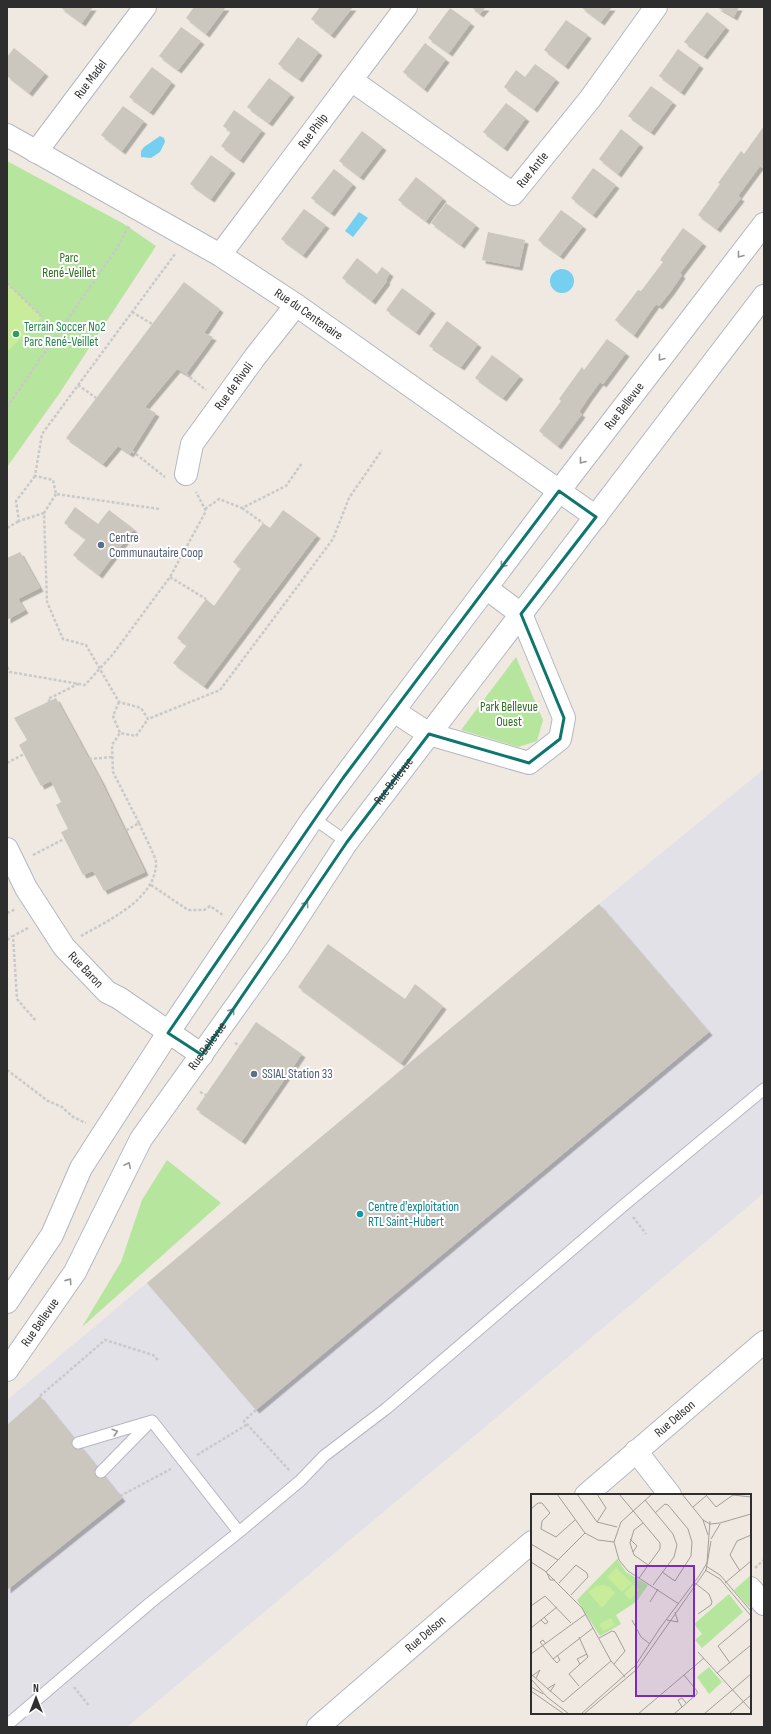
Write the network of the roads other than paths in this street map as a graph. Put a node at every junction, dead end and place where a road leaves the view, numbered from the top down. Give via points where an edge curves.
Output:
1 (145, 7) edge
2 (406, 7) edge
3 (656, 7) edge
4 (351, 80) junction
5 (7, 135) edge
6 (36, 152) junction
7 (764, 224) edge
8 (220, 255) junction
9 (764, 296) edge
10 (296, 305) junction
11 (176, 476) road end
12 (559, 491) junction
13 (596, 517) junction
14 (486, 588) junction
15 (522, 614) junction
16 (394, 711) junction
17 (429, 734) junction
18 (313, 818) junction
19 (347, 842) junction
20 (11, 856) edge
21 (168, 1033) junction
22 (202, 1055) junction
23 (764, 1089) edge
24 (7, 1302) edge
25 (764, 1342) edge
26 (7, 1370) edge
27 (152, 1420) junction
28 (78, 1443) dead end
29 (636, 1451) junction
30 (101, 1472) dead end
31 (587, 1494) edge
32 (669, 1494) edge
33 (239, 1532) junction
34 (531, 1543) edge
35 (751, 1589) edge
36 (764, 1604) edge
37 (7, 1725) edge
38 (318, 1727) edge

1 - 6 street, Rue Madel
2 - 4 street, Rue Philp
3 - 4 street, Rue Antle via 590,99 513,194
4 - 8 street, Rue Philp
5 - 6 street, Rue du Centenaire
6 - 8 street, Rue du Centenaire
7 -> 12 street, Rue Bellevue
8 - 10 street, Rue du Centenaire
9 - 13 street, Rue Bellevue
10 - 11 street, Rue de Rivoli via 192,444
10 - 12 street, Rue du Centenaire
12 - 13 street, Rue du Centenaire
12 -> 14 street, Rue Bellevue
13 - 15 street, Rue Bellevue
14 - 15 street
14 - 16 street, Rue Bellevue
15 - 17 street, Rue Bellevue
15 - 17 street via 564,718 560,739 529,763
16 - 17 street
16 - 18 street, Rue Bellevue
17 - 19 street, Rue Bellevue
18 - 19 lane
18 - 21 street, Rue Bellevue
22 -> 19 street, Rue Bellevue
20 - 21 street, Rue Baron via 26,888 64,947 107,992
21 - 22 street, Rue Baron
21 - 24 street, Rue Bellevue via 82,1168 52,1235
26 -> 22 street, Rue Bellevue via 76,1272 141,1139
23 - 33 lane via 387,1408 324,1456 300,1481
25 - 29 street, Rue Delson
28 -> 27 lane
27 - 30 lane
27 - 33 lane
29 - 31 street, Rue Delson
29 - 32 street
33 - 37 lane
34 - 38 street, Rue Delson
35 - 36 street

